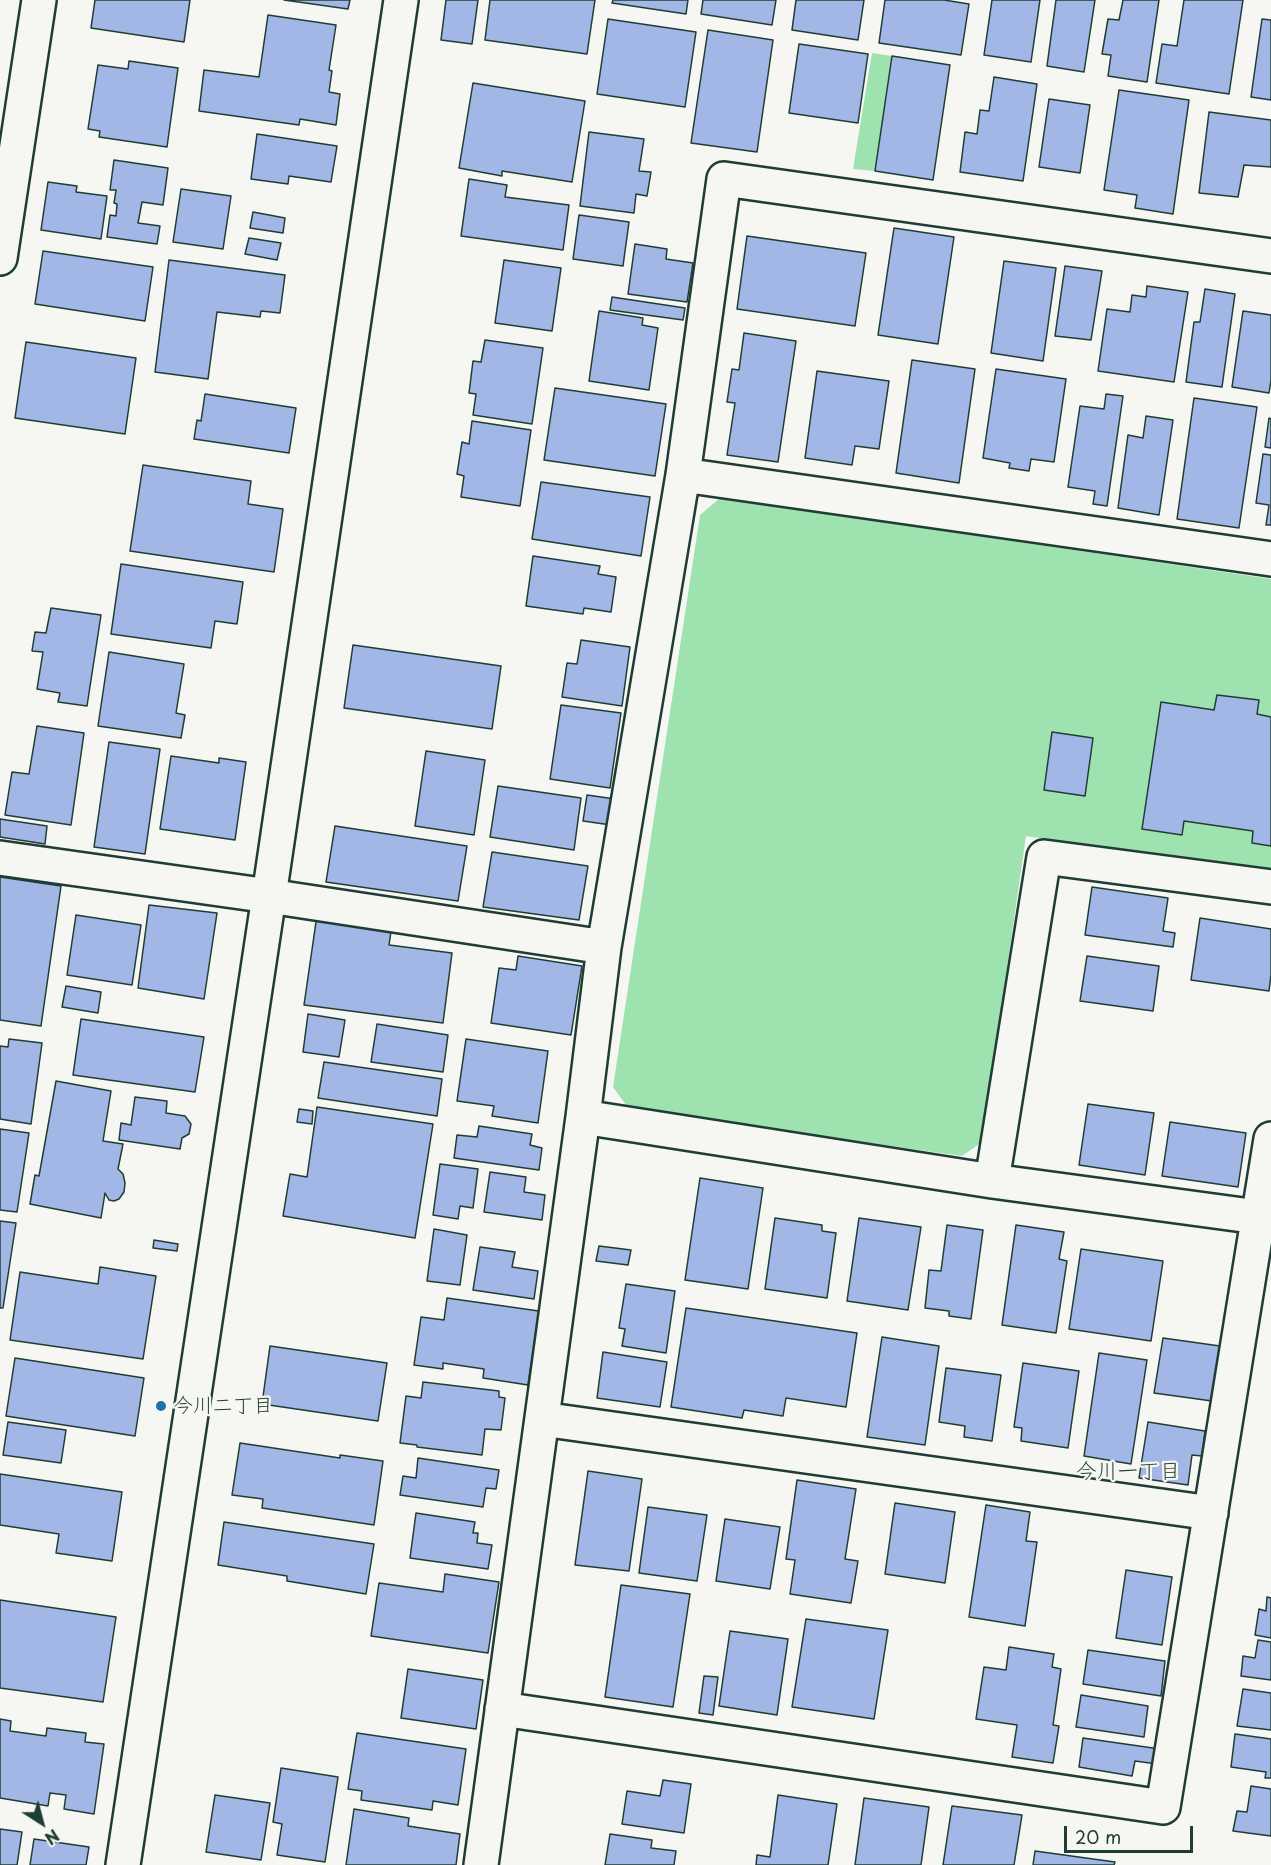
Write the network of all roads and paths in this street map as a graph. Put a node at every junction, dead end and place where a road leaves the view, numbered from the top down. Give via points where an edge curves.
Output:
1 (39, 0) edge
2 (401, 0) edge
3 (13, 73) edge
4 (1271, 256) edge
5 (0, 258) edge
6 (683, 476) junction
7 (1271, 559) edge
8 (0, 858) edge
9 (1271, 887) edge
10 (269, 896) junction
11 (604, 947) junction
12 (583, 1117) junction
13 (1271, 1139) edge
14 (992, 1181) junction
15 (1258, 1217) junction
16 (543, 1419) junction
17 (1211, 1513) junction
18 (502, 1709) junction
19 (123, 1865) edge
20 (481, 1865) edge

1 - 3 street
2 - 10 street
3 - 5 street
4 - 6 street via 724,179
6 - 7 street
6 - 11 street
8 - 10 street
9 - 14 street via 1044,857
10 - 11 street
10 - 19 street
11 - 12 street
12 - 14 street
12 - 16 street
13 - 15 street
14 - 15 street
15 - 17 street
16 - 17 street
16 - 18 street
17 - 18 street via 1163,1807
18 - 20 street

